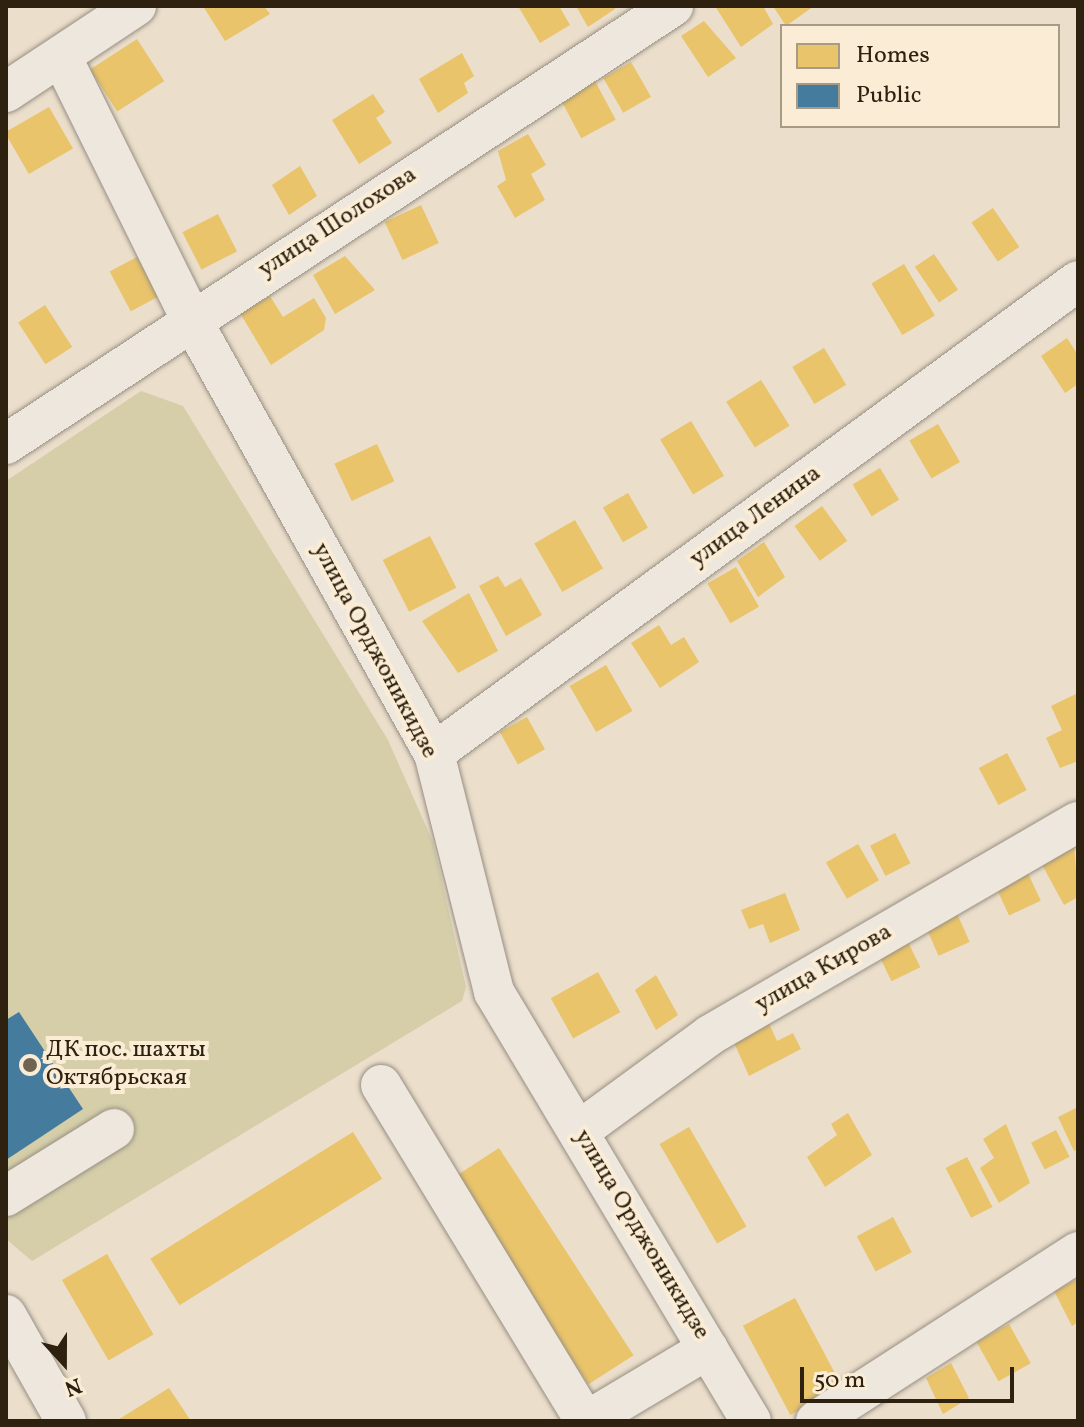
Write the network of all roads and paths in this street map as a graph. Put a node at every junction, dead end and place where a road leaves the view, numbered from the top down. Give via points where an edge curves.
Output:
1 (136, 6) edge
2 (673, 6) edge
3 (61, 56) junction
4 (6, 92) edge
5 (1078, 281) edge
6 (191, 319) junction
7 (6, 444) edge
8 (434, 753) junction
9 (1078, 822) edge
10 (381, 1085) dead end
11 (114, 1129) dead end
12 (579, 1131) junction
13 (6, 1196) edge
14 (1078, 1252) edge
15 (6, 1315) edge
16 (708, 1349) junction
17 (66, 1421) edge
18 (586, 1421) edge
19 (751, 1421) edge
20 (816, 1421) edge

1 - 3 street
2 - 6 street, улица Шолохова
3 - 4 street
3 - 6 street, улица Орджоникидзе
5 - 8 street, улица Ленина
6 - 7 street, улица Шолохова
6 - 8 street, улица Орджоникидзе
8 - 12 street, улица Орджоникидзе via 494,992
9 - 12 street, улица Кирова via 710,1035
10 - 18 street
11 - 13 street
12 - 16 street, улица Орджоникидзе
14 - 20 street
15 - 17 street
16 - 18 street
16 - 19 street, улица Орджоникидзе

